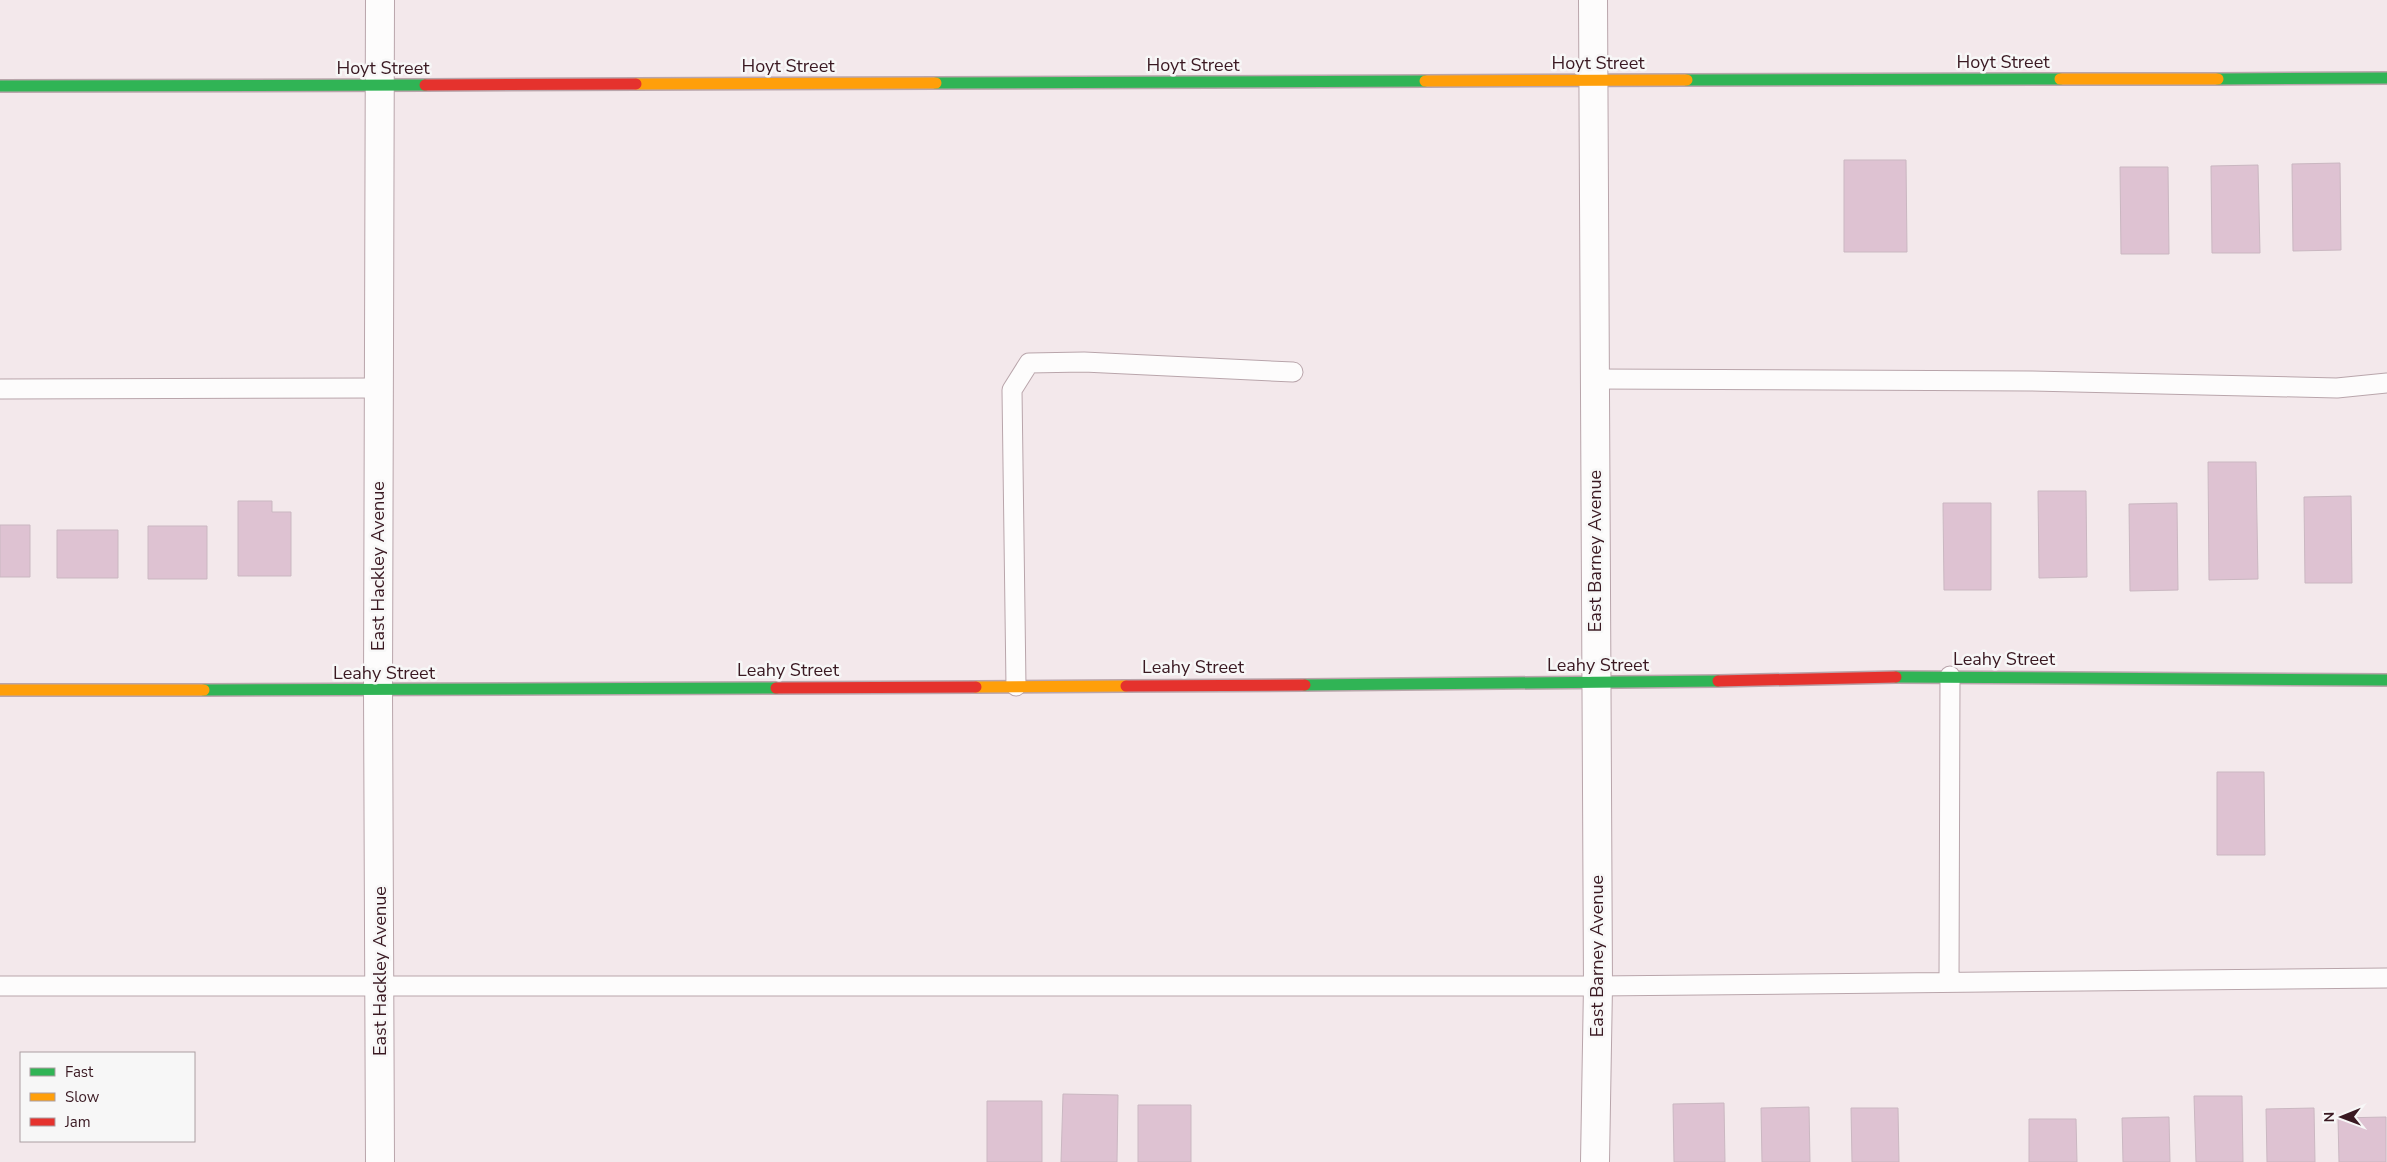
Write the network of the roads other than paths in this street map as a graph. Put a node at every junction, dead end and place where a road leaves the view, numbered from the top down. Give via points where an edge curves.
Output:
1 (380, 0) edge
2 (1593, 0) edge
3 (2387, 78) edge
4 (1592, 80) junction
5 (380, 85) junction
6 (0, 86) edge
7 (1293, 372) dead end
8 (1594, 379) junction
9 (2387, 383) edge
10 (379, 388) junction
11 (0, 389) edge
12 (1950, 676) junction
13 (2387, 680) edge
14 (1596, 682) junction
15 (1016, 686) junction
16 (0, 690) edge
17 (378, 691) junction
18 (2387, 978) edge
19 (1949, 982) junction
20 (0, 986) edge
21 (380, 986) junction
22 (1598, 986) junction
23 (380, 1162) edge
24 (1595, 1162) edge

1 - 5 street, East Hackley Avenue
2 - 4 street, East Barney Avenue
3 - 4 street, Hoyt Street
4 - 5 street, Hoyt Street
4 - 8 street, East Barney Avenue
5 - 6 street, Hoyt Street
5 - 10 street, East Hackley Avenue
7 - 15 lane via 1084,362 1029,363 1012,390
8 - 9 lane via 2032,381 2336,388
8 - 14 street, East Barney Avenue
10 - 11 lane
10 - 17 street, East Hackley Avenue
12 - 13 street, Leahy Street
12 - 14 street, Leahy Street
12 - 19 lane
14 - 15 street, Leahy Street
14 - 22 street, East Barney Avenue
15 - 17 street, Leahy Street
16 - 17 street, Leahy Street
17 - 21 street, East Hackley Avenue
18 - 19 lane
19 - 22 lane
20 - 21 lane
21 - 22 lane
21 - 23 street, East Hackley Avenue
22 - 24 street, East Barney Avenue

